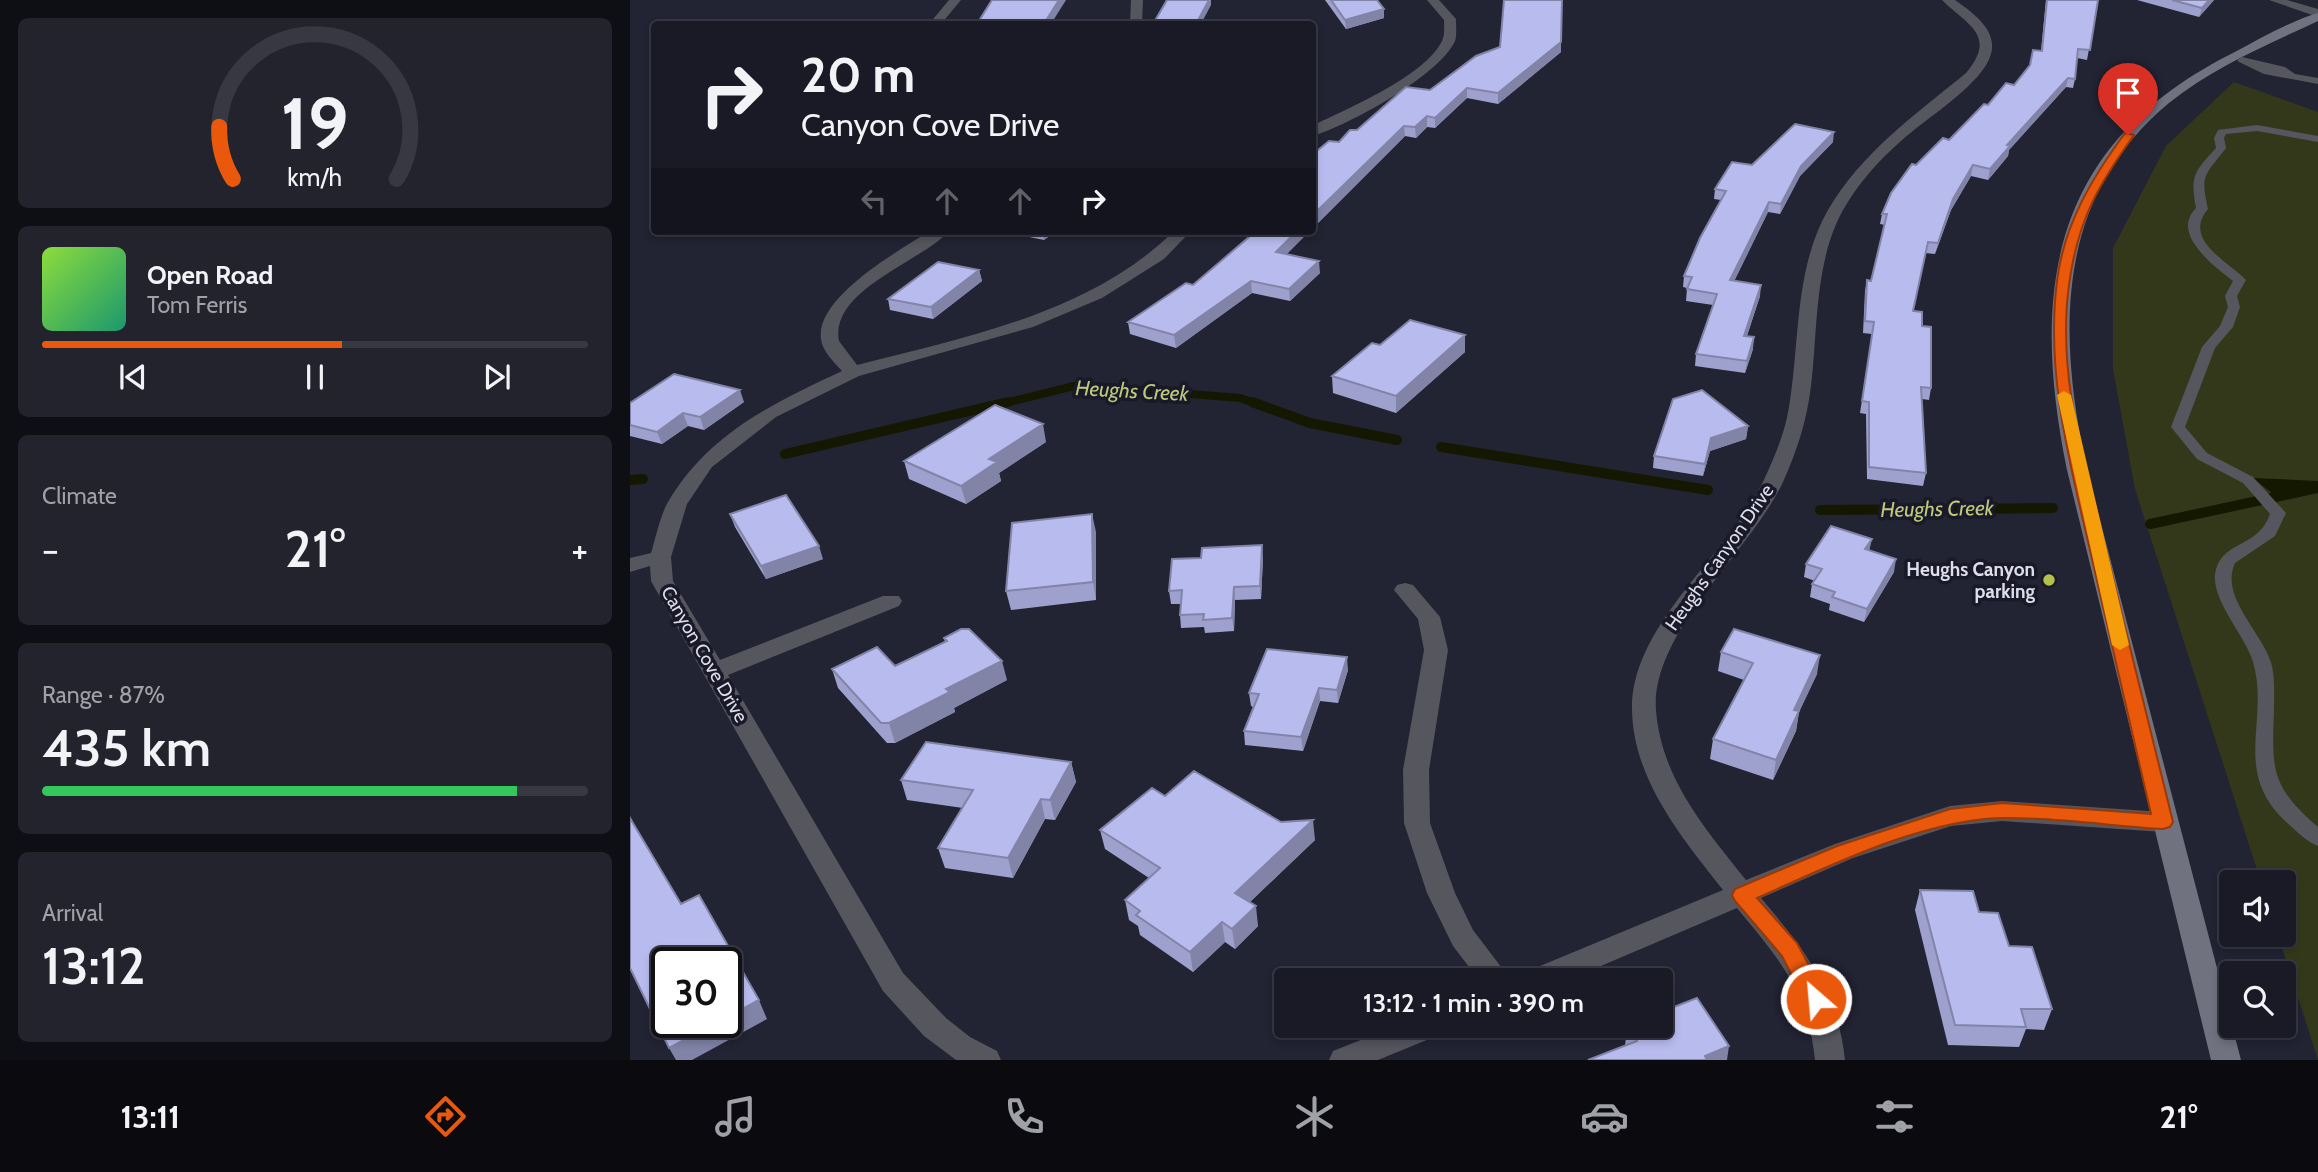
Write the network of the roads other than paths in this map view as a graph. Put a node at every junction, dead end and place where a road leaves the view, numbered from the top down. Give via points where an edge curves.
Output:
1 (955, 0) edge
2 (1137, 0) edge
3 (1433, 0) edge
4 (1948, 0) edge
5 (2275, 0) edge
6 (2318, 15) edge
7 (938, 21) edge
8 (1136, 21) edge
9 (2237, 58) junction
10 (2318, 81) edge
11 (1316, 130) edge
12 (2318, 139) edge
13 (935, 235) edge
14 (1179, 235) edge
15 (853, 372) junction
16 (660, 557) junction
17 (630, 565) edge
18 (1405, 590) dead end
19 (891, 601) dead end
20 (715, 671) junction
21 (2163, 822) junction
22 (2318, 838) edge
23 (1743, 895) junction
24 (1487, 968) edge
25 (1567, 968) edge
26 (1398, 1038) edge
27 (971, 1058) edge
28 (1344, 1060) edge
29 (1830, 1060) edge
30 (2226, 1060) edge

1 - 7 street
2 - 8 street
3 - 11 street via 1449,18 1450,33 1443,52 1415,78
4 - 23 street, Heughs Canyon Drive via 1979,25 1987,54 1971,76 1854,181 1833,214 1819,251 1812,289 1798,412 1778,471 1720,562 1670,625 1643,689 1647,731 1663,783
5 - 6 street
6 - 9 street
9 - 10 lane
9 - 21 street via 2185,83 2140,121 2117,149 2081,211 2060,309 2065,405
12 - 22 lane via 2267,130 2222,132 2221,148 2200,171 2197,184 2202,209 2193,227 2207,255 2240,280 2231,296 2234,307 2226,327 2209,346 2178,427 2202,456 2263,494 2278,513 2269,533 2231,555 2222,579 2228,600 2248,629 2263,664 2267,699 2262,752 2272,792
13 - 15 street via 845,298 829,335
14 - 15 street, Canyon Cove Drive via 1158,256 1096,295 1027,323
15 - 16 street, Canyon Cove Drive via 769,413 705,463 677,504
16 - 17 street
16 - 20 street, Canyon Cove Drive via 662,581
18 - 24 street via 1429,617 1436,650 1416,770 1417,823 1441,893
19 - 20 street
20 - 27 street, Canyon Cove Drive via 893,982 930,1023
21 - 23 street via 2002,811 1950,816 1844,851
21 - 30 street
23 - 25 street
23 - 29 street, Heughs Canyon Drive via 1790,949 1808,983 1823,1015
26 - 28 street

